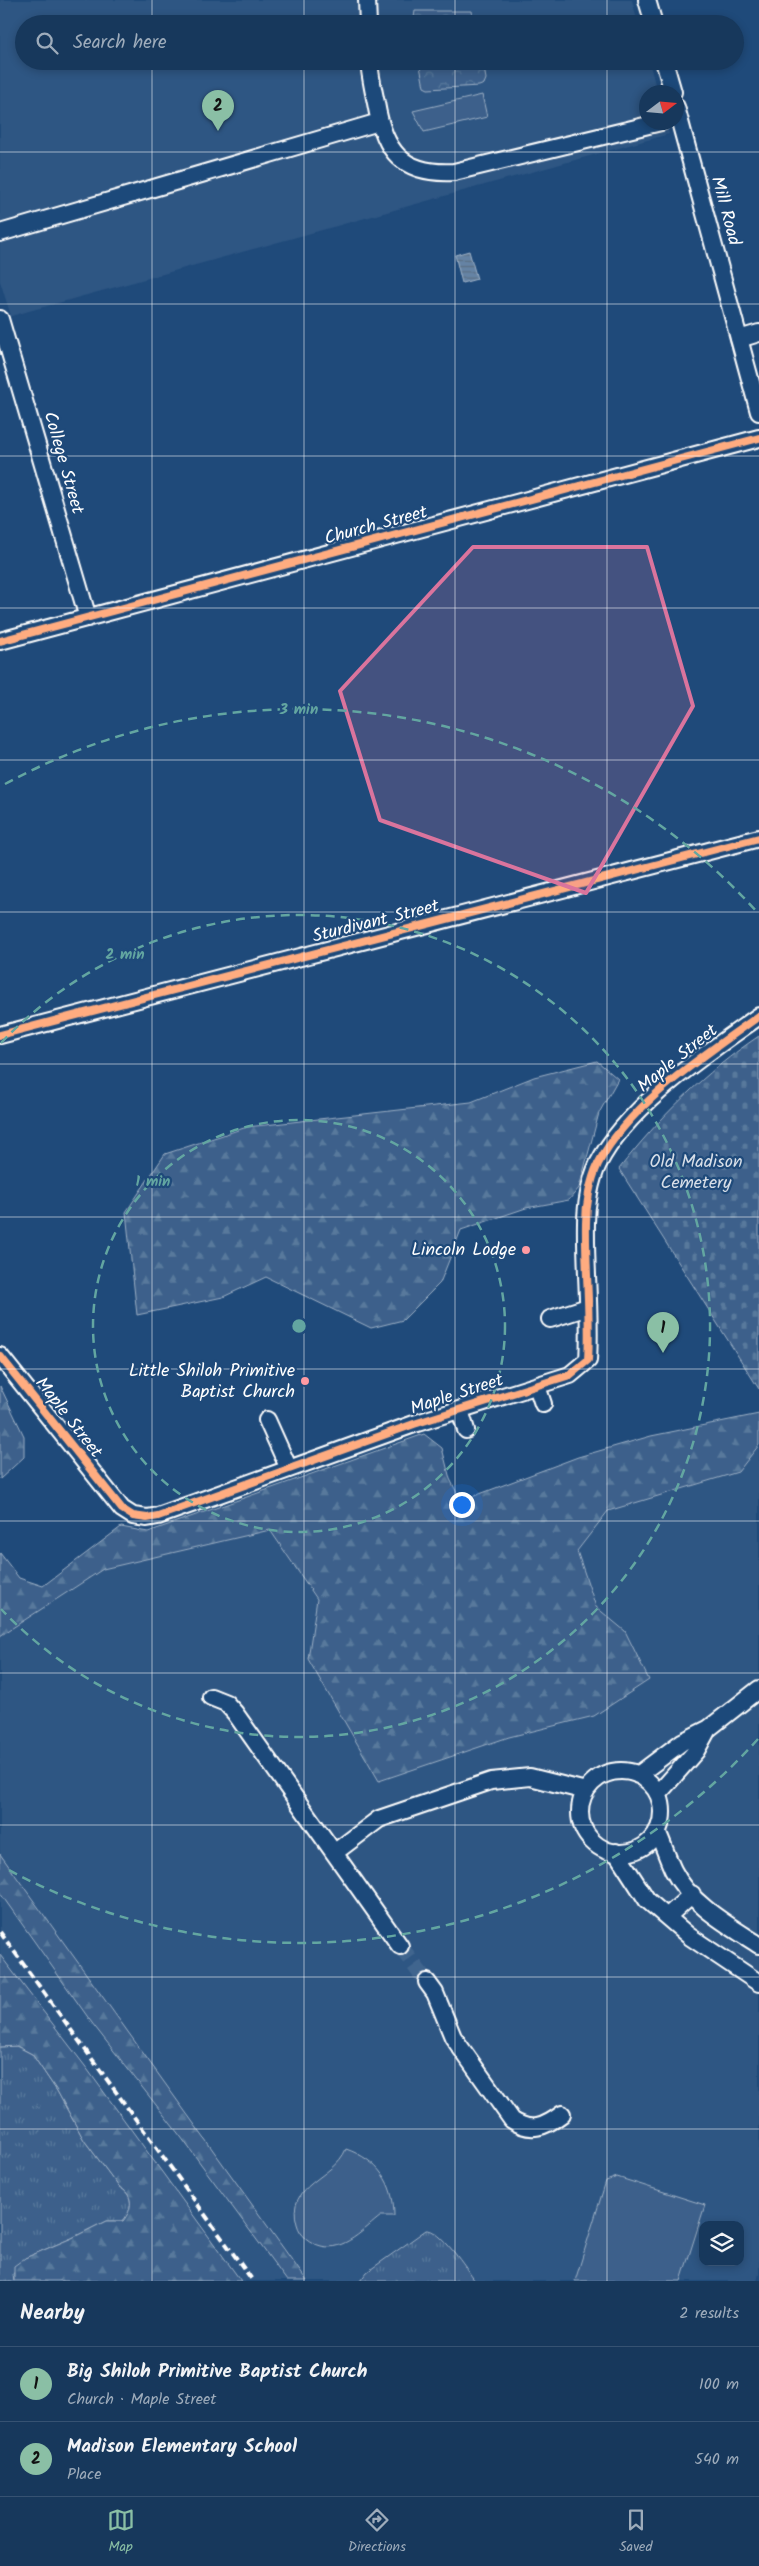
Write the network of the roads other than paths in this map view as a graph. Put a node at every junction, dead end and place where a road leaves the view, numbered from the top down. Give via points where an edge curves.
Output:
1 (367, 0) edge
2 (647, 0) edge
3 (368, 15) edge
4 (651, 15) edge
5 (370, 70) edge
6 (667, 70) edge
7 (671, 85) edge
8 (379, 122) junction
9 (639, 127) edge
10 (682, 130) edge
11 (0, 233) edge
12 (0, 319) edge
13 (759, 333) edge
14 (739, 339) junction
15 (759, 412) edge
16 (759, 438) edge
17 (88, 618) junction
18 (0, 642) edge
19 (759, 838) edge
20 (759, 1016) edge
21 (0, 1034) edge
22 (588, 1307) junction
23 (550, 1319) dead end
24 (0, 1356) edge
25 (537, 1386) junction
26 (543, 1404) dead end
27 (460, 1410) junction
28 (267, 1420) dead end
29 (466, 1430) dead end
30 (289, 1469) junction
31 (759, 1689) edge
32 (211, 1697) dead end
33 (708, 1729) junction
34 (638, 1775) junction
35 (586, 1791) junction
36 (658, 1794) junction
37 (657, 1831) junction
38 (334, 1852) junction
39 (616, 1852) junction
40 (692, 1894) junction
41 (667, 1917) junction
42 (759, 1945) edge
43 (400, 1946) tunnel mouth
44 (427, 1982) tunnel mouth
45 (759, 1983) edge
46 (562, 2114) dead end

1 - 3 street
2 - 4 street
5 - 8 street
6 - 7 street
8 - 9 street via 388,146 402,161 437,173 454,172
8 - 11 street
10 - 14 street, Mill Road
12 - 17 street, College Street
13 - 14 street
14 - 15 street, Mill Road
16 - 17 street, Church Street
17 - 18 street, Church Street
19 - 21 street, Sturdivant Street
20 - 22 street, Maple Street via 647,1102 622,1129 598,1165 589,1195 586,1222
22 - 23 street
22 - 25 street, Maple Street via 588,1360 570,1376
24 - 30 street, Maple Street via 108,1494 133,1516 158,1516
25 - 26 street
25 - 27 street, Maple Street
27 - 29 street
27 - 30 street, Maple Street
28 - 30 street
31 - 33 street
32 - 38 street via 226,1703 234,1713
33 - 34 street via 682,1742
33 - 36 street via 696,1751
34 - 35 street via 618,1771 603,1775
34 - 36 street via 648,1781
35 - 38 street via 530,1776 490,1781 380,1819
35 - 39 street via 580,1815 584,1830 594,1843
36 - 37 street via 662,1810
37 - 39 street via 640,1849
37 - 40 street via 674,1871
38 - 43 street
39 - 41 street via 647,1900
40 - 41 street
40 - 42 street via 708,1910
41 - 45 street via 689,1936
44 - 46 street via 454,2037 512,2120 533,2129 548,2125

